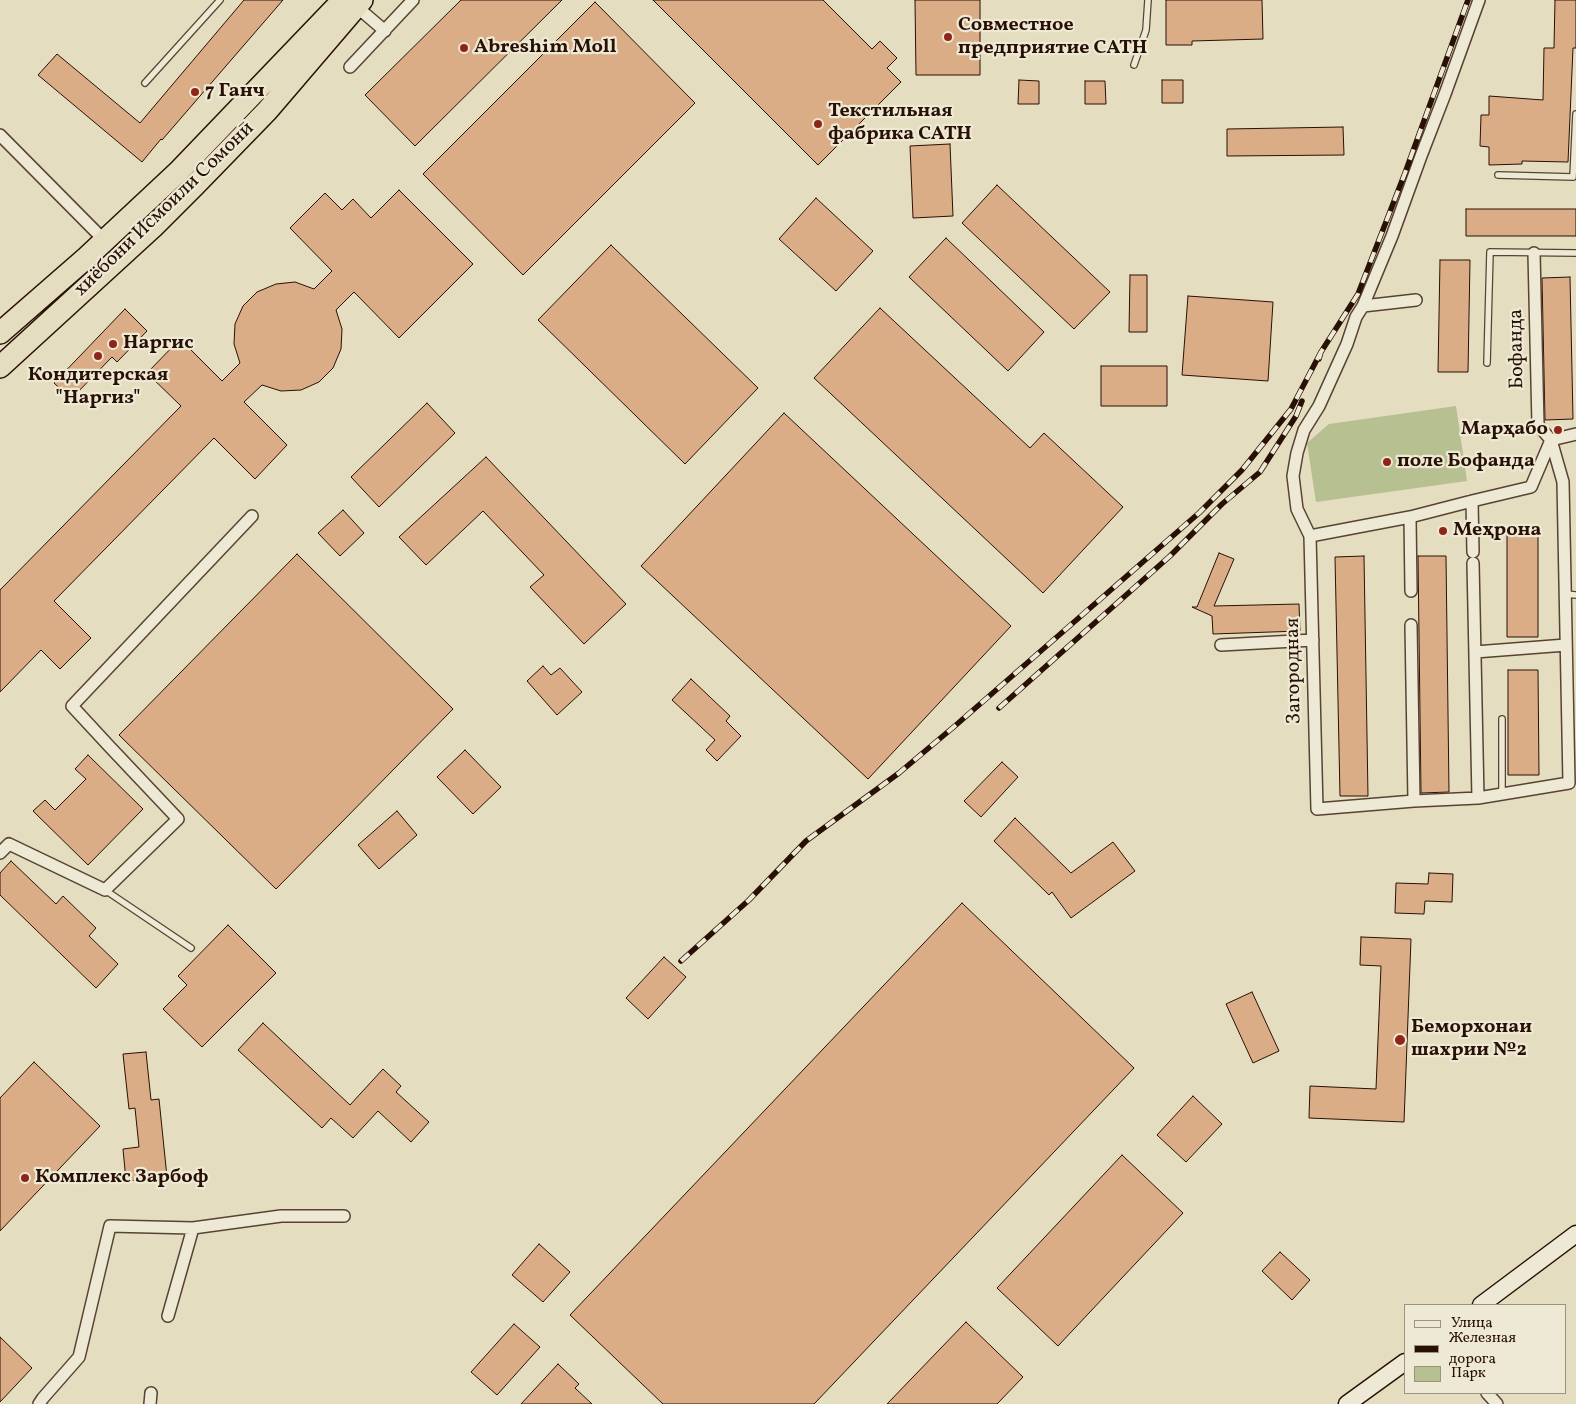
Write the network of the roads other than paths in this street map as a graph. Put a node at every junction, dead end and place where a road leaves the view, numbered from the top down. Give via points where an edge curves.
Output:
1 (220, 0) edge
2 (413, 0) edge
3 (1148, 0) edge
4 (1479, 0) edge
5 (354, 2) edge
6 (384, 31) junction
7 (1134, 65) dead end
8 (350, 68) dead end
9 (146, 83) dead end
10 (1576, 114) edge
11 (0, 135) edge
12 (1498, 175) dead end
13 (105, 241) junction
14 (1534, 253) junction
15 (1576, 253) edge
16 (1416, 300) dead end
17 (1363, 306) junction
18 (0, 332) edge
19 (1487, 363) dead end
20 (0, 367) edge
21 (1576, 434) edge
22 (1551, 440) junction
23 (1472, 500) junction
24 (252, 516) dead end
25 (1410, 517) junction
26 (1310, 536) junction
27 (1411, 591) dead end
28 (1570, 594) edge
29 (1411, 625) dead end
30 (1313, 640) junction
31 (1222, 645) dead end
32 (1566, 645) junction
33 (1475, 652) junction
34 (1502, 719) dead end
35 (1502, 794) junction
36 (1478, 798) junction
37 (1414, 801) junction
38 (0, 853) edge
39 (105, 890) junction
40 (191, 948) dead end
41 (344, 1216) dead end
42 (193, 1228) junction
43 (1576, 1234) edge
44 (1482, 1304) edge
45 (168, 1316) dead end
46 (1404, 1363) edge
47 (1488, 1394) edge
48 (40, 1404) edge
49 (1347, 1404) edge
50 (1497, 1404) edge

1 - 9 lane
2 - 6 street
3 - 7 lane via 1146,30
4 - 17 street
5 - 6 street
5 - 13 highway, хиёбони Исмоили Сомонӣ
5 - 20 highway, хиёбони Исмоили Сомонӣ via 267,111 152,227
6 - 8 street
10 - 12 lane via 1573,177
11 - 13 street
13 - 18 highway, хиёбони Исмоили Сомонӣ
14 - 15 lane
14 - 19 lane via 1490,252
14 - 22 street, Бофанда via 1538,425
16 - 17 street
17 - 26 street via 1319,406 1304,430 1297,453 1293,476 1297,509
21 - 22 street
22 - 23 street via 1530,487
22 - 28 street, Загородная via 1563,482
23 - 25 street
23 - 33 street
24 - 39 street via 72,706 178,818
25 - 26 street
25 - 27 street
26 - 30 street, Загородная
28 - 32 street, Загородная
29 - 37 street
30 - 31 street
30 - 37 street, Загородная via 1317,809
32 - 33 street
32 - 35 street, Загородная via 1569,783
33 - 36 street
34 - 35 lane
35 - 36 street, Загородная
36 - 37 street, Загородная
38 - 39 street via 9,844
39 - 40 lane
41 - 42 street via 281,1216
42 - 45 street
42 - 48 street via 110,1226 79,1357
43 - 44 main road
46 - 49 main road
47 - 50 street

